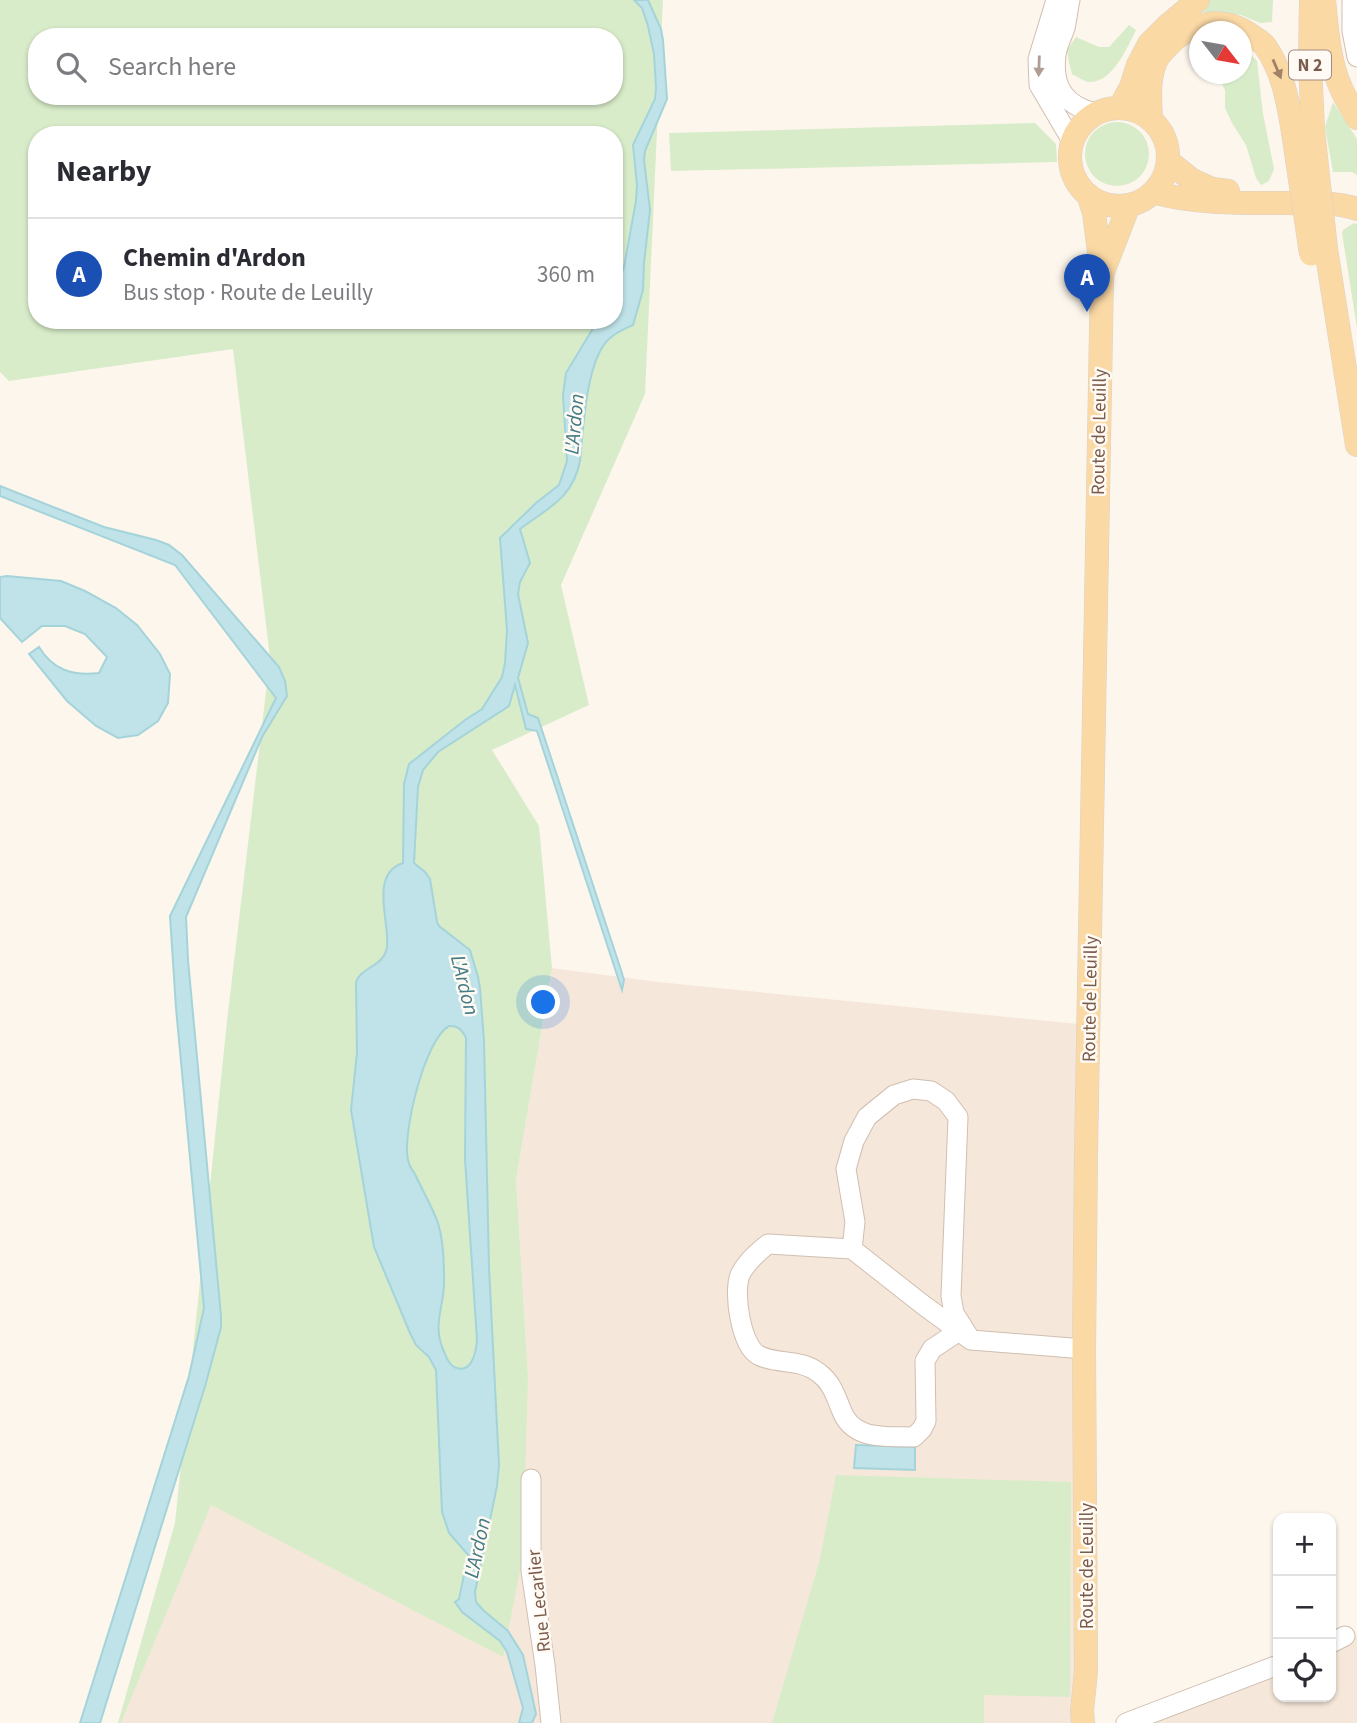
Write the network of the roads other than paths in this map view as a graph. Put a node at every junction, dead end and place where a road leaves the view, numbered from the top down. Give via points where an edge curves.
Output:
1 (1056, 0) edge
2 (1070, 0) edge
3 (1198, 0) edge
4 (1311, 0) edge
5 (1324, 0) edge
6 (1352, 0) edge
7 (1357, 57) edge
8 (1120, 107) junction
9 (1096, 113) junction
10 (1357, 118) edge
11 (1151, 119) junction
12 (1303, 131) junction
13 (1072, 141) junction
14 (1168, 161) junction
15 (1153, 192) junction
16 (1357, 196) edge
17 (1089, 197) junction
18 (1129, 205) junction
19 (1357, 209) edge
20 (1102, 275) junction
21 (1357, 445) edge
22 (852, 1249) junction
23 (965, 1336) junction
24 (1084, 1349) junction
25 (531, 1479) dead end
26 (1273, 1667) edge
27 (551, 1723) edge
28 (1083, 1723) edge
29 (1126, 1723) edge

1 -> 13 street via 1038,59 1039,85
2 - 9 street via 1056,55 1057,82 1065,98
3 - 8 main road via 1149,44
4 - 12 main road, N 2
5 - 10 main road via 1335,70
6 - 7 street
8 - 9 main road
8 - 11 main road
9 - 13 main road
11 -> 12 main road via 1149,88 1157,60 1167,46 1194,27 1228,24 1263,43
11 - 14 main road via 1166,142
12 - 21 main road, bridge via 1318,252 1334,292
13 - 17 main road via 1073,176
14 - 15 main road
14 - 16 main road via 1212,190
15 - 18 main road
15 - 19 main road via 1173,198 1344,204
17 - 18 main road via 1115,206
17 - 20 main road
18 - 20 main road
20 - 24 main road, Route de Leuilly
22 - 23 street
22 - 23 street via 855,1222 846,1169 854,1141 867,1117 894,1096 914,1089 931,1091 958,1117 951,1296
22 - 23 street via 768,1244 758,1252 740,1276 737,1298 745,1338 754,1352 817,1371 828,1381 844,1417 856,1430 867,1435 914,1437 926,1421 925,1361 933,1349
23 - 24 street
24 - 28 main road, Route de Leuilly
25 - 27 street, Rue Lecarlier via 531,1572
26 - 29 street

